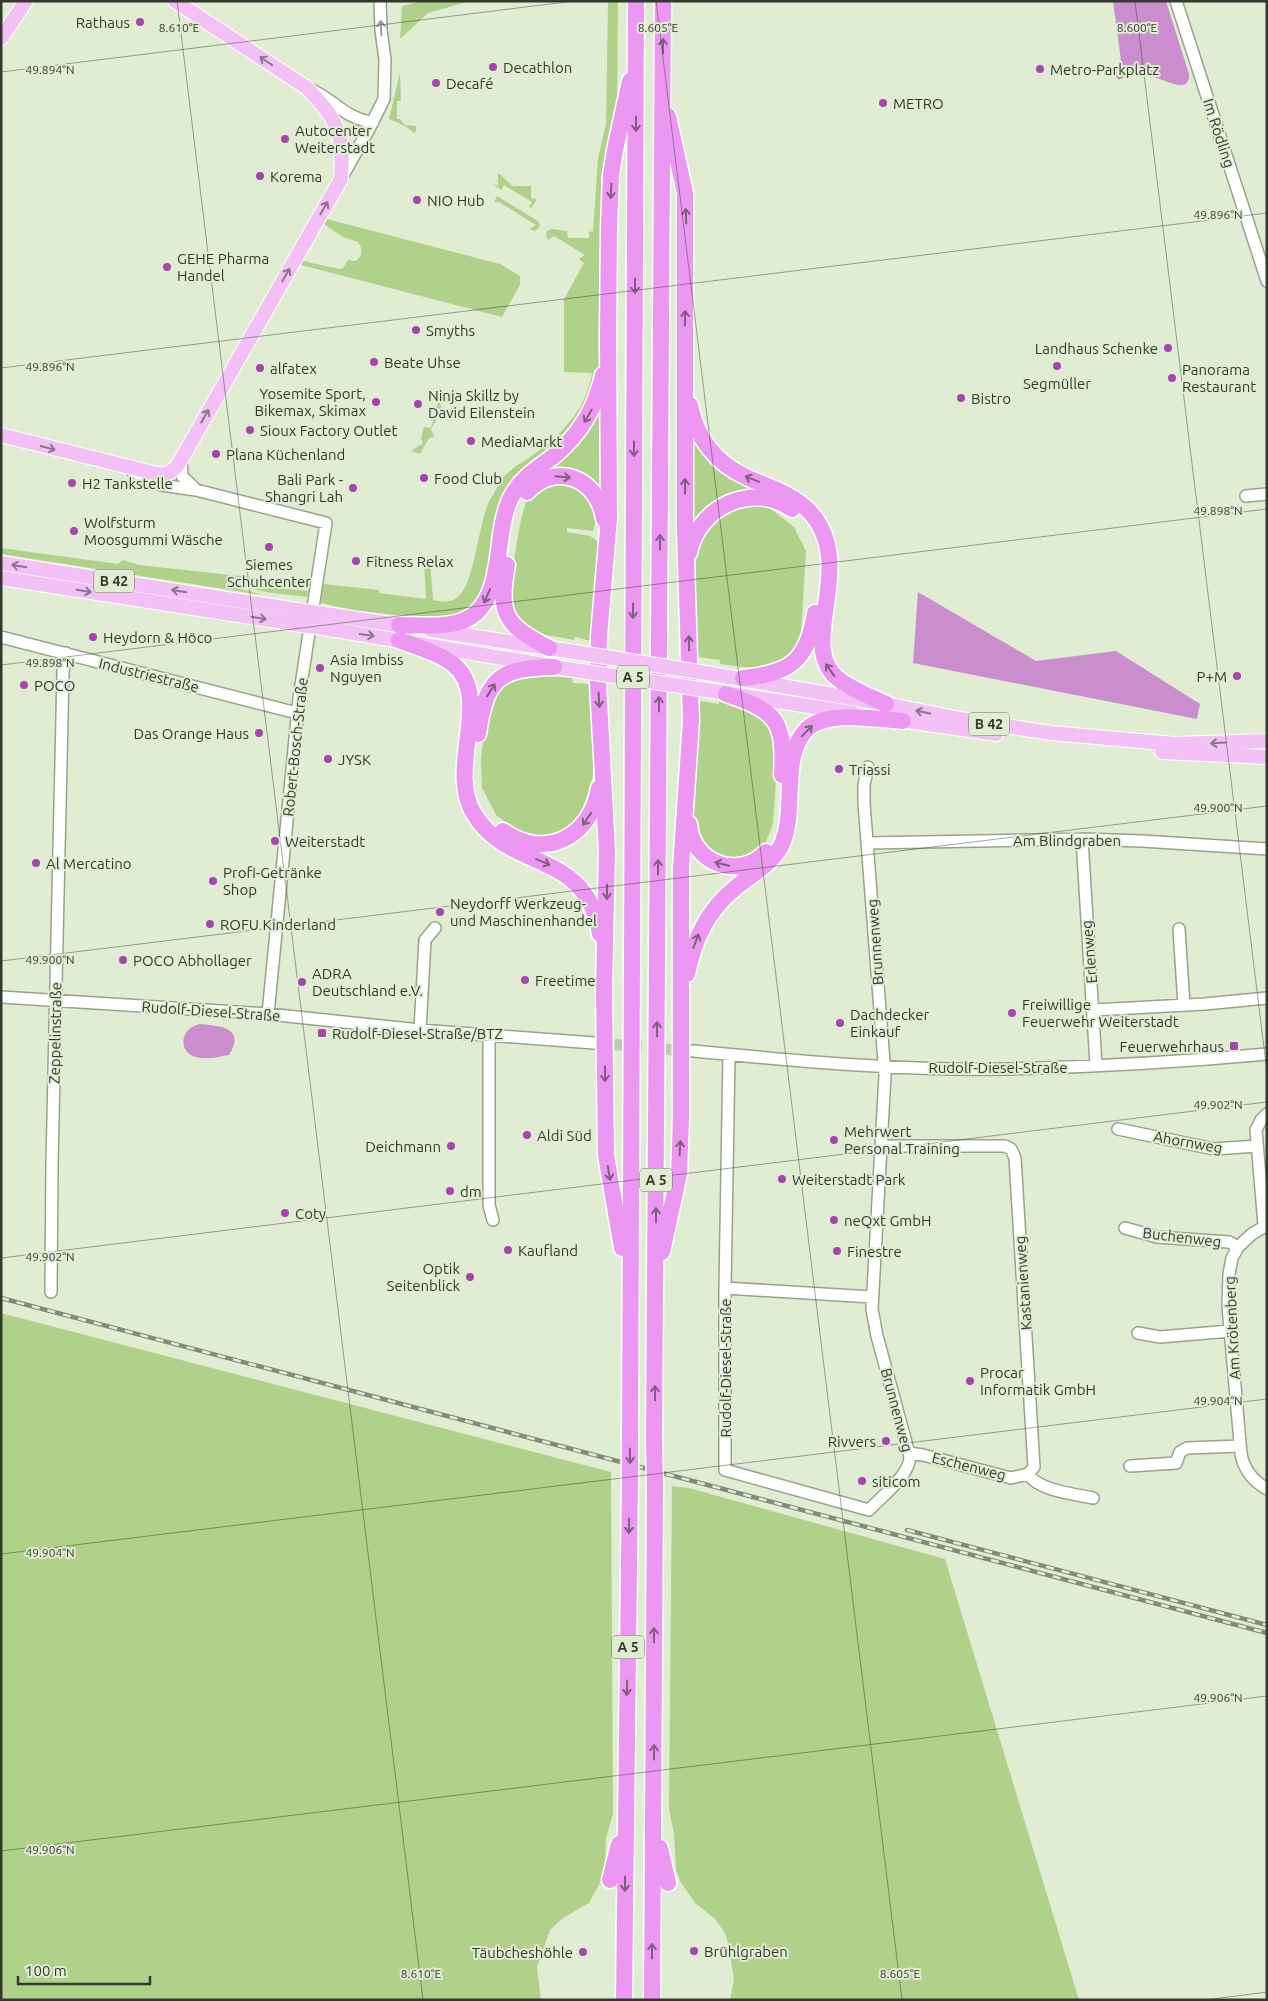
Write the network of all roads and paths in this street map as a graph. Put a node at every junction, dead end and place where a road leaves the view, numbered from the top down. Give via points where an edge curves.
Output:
1 (26, 1) edge
2 (175, 1) edge
3 (380, 1) edge
4 (636, 1) edge
5 (663, 1) edge
6 (1176, 1) edge
7 (1, 38) edge
8 (636, 58) junction
9 (307, 88) junction
10 (663, 92) junction
11 (373, 122) junction
12 (341, 178) junction
13 (1264, 269) edge
14 (1267, 282) edge
15 (608, 335) junction
16 (684, 367) junction
17 (1, 435) edge
18 (181, 459) junction
19 (124, 467) junction
20 (196, 490) junction
21 (1267, 494) edge
22 (1246, 496) dead end
23 (1, 563) edge
24 (604, 564) junction
25 (686, 570) junction
26 (1, 578) edge
27 (316, 606) junction
28 (399, 632) junction
29 (1, 637) edge
30 (549, 648) junction
31 (66, 653) junction
32 (554, 667) junction
33 (743, 678) junction
34 (726, 694) junction
35 (886, 704) junction
36 (298, 713) junction
37 (904, 721) junction
38 (1267, 741) edge
39 (602, 756) junction
40 (1267, 757) edge
41 (868, 767) dead end
42 (687, 779) junction
43 (1082, 839) junction
44 (868, 843) junction
45 (1267, 849) edge
46 (435, 928) dead end
47 (1178, 929) dead end
48 (604, 990) junction
49 (1, 996) edge
50 (1267, 998) edge
51 (56, 1000) junction
52 (1184, 1005) junction
53 (1094, 1010) junction
54 (268, 1014) junction
55 (681, 1023) junction
56 (420, 1030) junction
57 (489, 1036) junction
58 (594, 1043) tunnel mouth
59 (693, 1051) tunnel mouth
60 (1267, 1054) edge
61 (729, 1055) junction
62 (1096, 1065) junction
63 (884, 1066) junction
64 (1267, 1114) edge
65 (1118, 1128) dead end
66 (882, 1146) junction
67 (1257, 1146) junction
68 (493, 1220) dead end
69 (1266, 1225) edge
70 (1125, 1228) dead end
71 (1238, 1247) junction
72 (655, 1281) junction
73 (725, 1288) junction
74 (51, 1292) dead end
75 (629, 1296) junction
76 (872, 1297) junction
77 (1230, 1331) junction
78 (1138, 1333) dead end
79 (1240, 1446) junction
80 (909, 1453) junction
81 (1130, 1466) dead end
82 (725, 1470) joint
83 (1028, 1474) junction
84 (1267, 1489) edge
85 (1093, 1498) dead end
86 (653, 1801) junction
87 (625, 1818) junction
88 (610, 1880) dead end
89 (668, 1882) dead end
90 (624, 2000) edge
91 (652, 2000) edge

1 - 7 main road
9 -> 2 main road
11 -> 3 street via 385,95
4 - 8 highway, A 5
10 -> 5 highway, A 5
6 - 13 street, Im Rödling
8 -> 15 highway via 611,175
8 -> 75 highway, A 5
9 - 11 street via 350,116
9 - 12 main road via 337,126 342,152
16 -> 10 highway via 685,193
72 -> 10 highway, A 5
11 - 12 street
18 -> 12 main road
13 - 14 street, Im Rödling
15 - 24 highway via 609,518
15 -> 28 highway via 600,388 587,418 565,446 522,481 512,495 493,582 485,602 474,615 461,621
25 -> 16 highway
35 -> 16 highway via 845,684 825,661 821,640 830,568 822,530 796,499 724,465 708,448 692,413
17 -> 19 main road
18 - 19 main road via 172,472 163,475
18 - 20 street via 183,478
19 - 20 street via 155,483
20 - 27 street, Robert-Bosch-Straße via 326,523
21 - 22 street
27 -> 23 main road, B 42, bridge via 303,611
30 -> 24 highway via 516,629 507,616 503,598 516,514 522,499 534,484 550,477 567,476 593,492 604,518
24 -> 39 highway via 598,670
25 - 33 highway via 690,548 700,526 726,503 761,497 776,501 790,507 813,532 821,568 809,638 790,666 771,674
42 -> 25 highway via 690,721
26 -> 28 main road, B 42, bridge via 301,625
27 - 28 main road, B 42
27 - 36 street, Robert-Bosch-Straße
28 - 30 main road, B 42
28 - 32 main road, B 42
28 -> 48 highway, A 5 via 461,672 470,694 464,769 465,793 471,810 479,823 499,842 555,867 582,890 598,923
29 - 31 street, Industriestraße
30 - 33 main road, B 42, bridge
31 - 36 street, Industriestraße
31 - 51 street, Zeppelinstraße
32 - 34 main road, B 42, bridge
39 -> 32 highway via 597,798 590,816 573,834 559,842 532,843 512,837 496,826 478,801 474,783 475,757 480,716 491,688 510,671
33 - 35 main road, B 42
34 - 37 main road, B 42
34 -> 42 highway via 762,708 776,724 782,739 778,826 774,840 762,856 735,867 717,864 704,857 689,830
38 -> 35 main road, B 42 via 1188,744 1093,737 989,724
36 - 54 street, Robert-Bosch-Straße
37 - 40 main road, B 42 via 1076,744 1186,754
55 -> 37 highway via 687,975 700,931 717,905 769,863 782,844 788,821 794,756 803,735 814,724 832,718
39 -> 48 highway, A 5 via 607,859
41 - 44 street, Brunnenweg via 863,793
42 - 55 highway via 681,868
43 - 44 street, Am Blindgraben
43 - 45 street, Am Blindgraben
43 - 53 street, Erlenweg
44 - 63 street, Brunnenweg
46 - 56 street via 425,940
47 - 52 street
48 -> 75 highway, A 5 via 606,1155
49 - 51 street, Rudolf-Diesel-Straße
50 - 52 street
51 - 54 street, Rudolf-Diesel-Straße
51 - 74 street, Zeppelinstraße
52 - 53 street
53 - 62 street, Erlenweg
54 - 56 street, Rudolf-Diesel-Straße
72 -> 55 highway via 679,1174
56 - 57 street, Rudolf-Diesel-Straße
57 - 58 street, Rudolf-Diesel-Straße
57 - 68 street via 489,1205
59 - 61 street, Rudolf-Diesel-Straße
60 - 62 street, Rudolf-Diesel-Straße
61 - 63 street, Rudolf-Diesel-Straße
61 - 73 street, Rudolf-Diesel-Straße
62 - 63 street, Rudolf-Diesel-Straße via 1006,1069
63 - 66 street, Brunnenweg
64 - 67 street, Am Krötenberg via 1257,1127
65 - 67 street, Ahornweg via 1214,1149
66 - 76 street, Brunnenweg
66 - 83 street, Kastanienweg via 1001,1146 1011,1149 1014,1154 1035,1459 1033,1470
67 - 69 street, Am Krötenberg
69 - 71 street, Am Krötenberg
70 - 71 street, Buchenweg via 1153,1236 1229,1242
71 - 77 street, Am Krötenberg via 1229,1274
86 -> 72 highway, A 5, bridge
73 - 76 street
73 - 82 street, Rudolf-Diesel-Straße
75 -> 87 highway, A 5, bridge
76 - 80 street, Brunnenweg via 875,1328
77 - 78 street via 1160,1337
77 - 79 street, Am Krötenberg
79 - 81 street via 1186,1448 1180,1452 1176,1463
79 - 84 street, Am Krötenberg via 1246,1470
80 - 82 street, Brunnenweg via 906,1470 869,1510
80 - 83 street, Eschenweg via 1011,1478
83 - 85 street via 1032,1480 1046,1486
86 - 89 highway
91 -> 86 highway, A 5
87 - 88 highway
87 -> 90 highway, A 5

